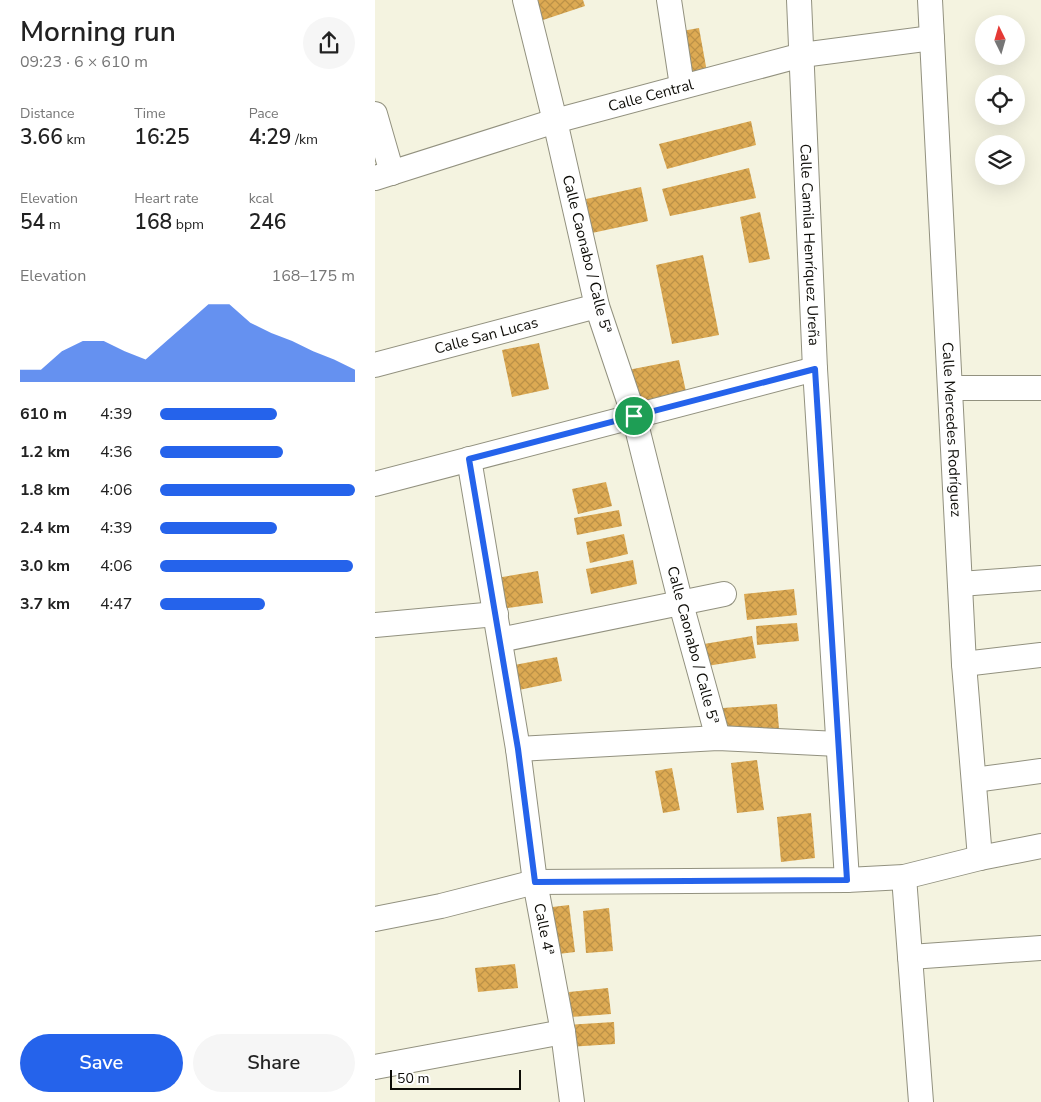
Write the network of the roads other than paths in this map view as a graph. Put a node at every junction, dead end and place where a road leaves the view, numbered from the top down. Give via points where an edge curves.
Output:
1 (525, 0) edge
2 (669, 0) edge
3 (799, 0) edge
4 (930, 0) edge
5 (932, 38) junction
6 (802, 55) junction
7 (682, 86) junction
8 (375, 114) edge
9 (555, 121) junction
10 (384, 176) edge
11 (597, 306) junction
12 (375, 365) edge
13 (815, 369) junction
14 (949, 388) junction
15 (1041, 388) edge
16 (634, 416) junction
17 (469, 459) junction
18 (375, 484) edge
19 (1041, 578) edge
20 (960, 584) junction
21 (724, 594) dead end
22 (681, 604) junction
23 (496, 614) junction
24 (375, 625) edge
25 (500, 640) junction
26 (1041, 654) edge
27 (965, 664) junction
28 (718, 738) junction
29 (839, 744) junction
30 (518, 749) junction
31 (1041, 771) edge
32 (974, 780) junction
33 (1041, 846) edge
34 (980, 858) junction
35 (905, 877) junction
36 (847, 880) junction
37 (535, 882) junction
38 (375, 919) edge
39 (1041, 948) edge
40 (910, 957) junction
41 (563, 1032) junction
42 (375, 1068) edge
43 (572, 1102) edge
44 (921, 1102) edge

1 - 9 street, Calle Caonabo / Calle 5ª
2 - 7 street
3 - 6 street, Calle Camila Henríquez Ureña
4 - 5 street, Calle Mercedes Rodríguez
5 - 6 street, Calle Central
5 - 14 street, Calle Mercedes Rodríguez
6 - 7 street, Calle Central
6 - 13 street, Calle Camila Henríquez Ureña
7 - 9 street, Calle Central
8 - 10 street
9 - 10 street, Calle Central
9 - 11 street, Calle Caonabo / Calle 5ª
11 - 12 street, Calle San Lucas
11 - 16 street, Calle Caonabo / Calle 5ª
13 - 16 street
13 - 29 street, Calle Camila Henríquez Ureña
14 - 15 street
14 - 20 street, Calle Mercedes Rodríguez
16 - 17 street
16 - 22 street, Calle Caonabo / Calle 5ª
17 - 18 street
17 - 23 street, Calle 4ª
19 - 20 street
20 - 27 street, Calle Mercedes Rodríguez
21 - 22 street
22 - 25 street
22 - 28 street, Calle Caonabo / Calle 5ª
23 - 24 street
23 - 25 street, Calle 4ª
25 - 30 street, Calle 4ª
26 - 27 street
27 - 32 street, Calle Mercedes Rodríguez
28 - 29 street
28 - 30 street
29 - 36 street, Calle Camila Henríquez Ureña
30 - 37 street, Calle 4ª
31 - 32 street
32 - 34 street, Calle Mercedes Rodríguez
33 - 34 street
34 - 35 street
35 - 36 street
35 - 40 street
36 - 37 street
37 - 38 street
37 - 41 street, Calle 4ª
39 - 40 street
40 - 44 street
41 - 42 street
41 - 43 street, Calle 4ª

